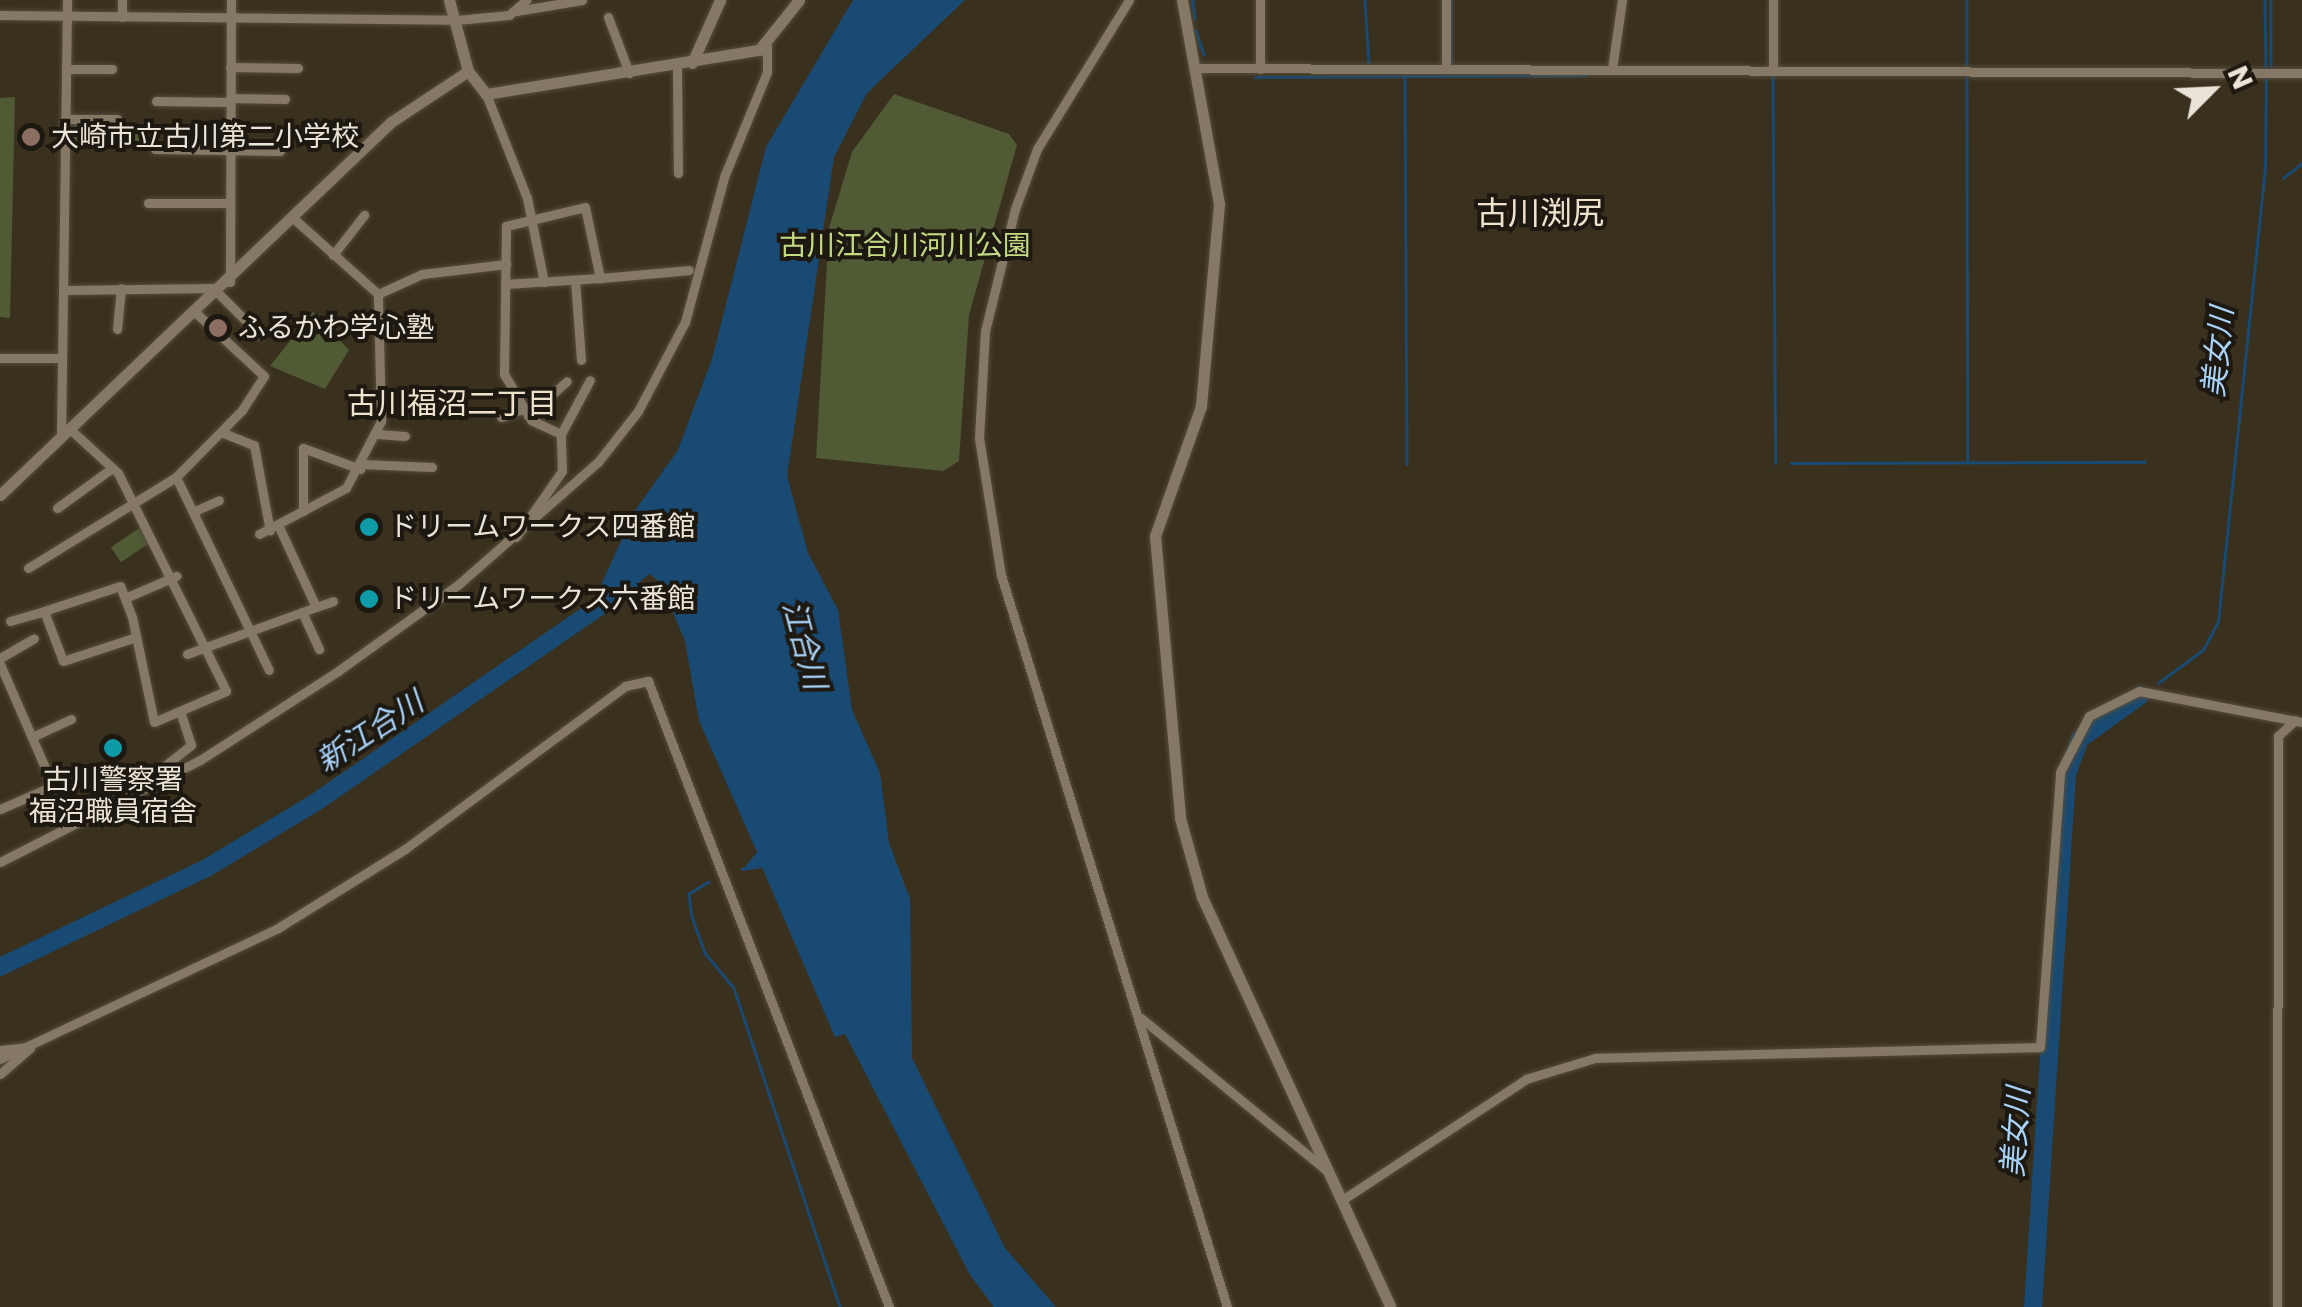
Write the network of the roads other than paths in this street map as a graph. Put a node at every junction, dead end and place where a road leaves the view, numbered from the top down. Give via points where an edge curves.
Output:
1 (67, 0) edge
2 (122, 0) edge
3 (232, 0) edge
4 (449, 0) edge
5 (526, 0) edge
6 (582, 0) edge
7 (720, 0) edge
8 (799, 0) edge
9 (1128, 0) edge
10 (1182, 0) edge
11 (1260, 0) edge
12 (1446, 0) edge
13 (1622, 0) edge
14 (1773, 0) edge
15 (514, 12) junction
16 (0, 15) edge
17 (66, 15) junction
18 (122, 16) junction
19 (608, 17) dead end
20 (232, 18) junction
21 (457, 20) junction
22 (767, 46) junction
23 (692, 63) junction
24 (677, 65) junction
25 (230, 67) junction
26 (1773, 67) junction
27 (66, 68) junction
28 (112, 68) dead end
29 (298, 68) dead end
30 (1198, 68) junction
31 (1446, 68) junction
32 (1260, 69) junction
33 (1612, 69) junction
34 (468, 71) junction
35 (629, 73) junction
36 (2302, 73) edge
37 (486, 94) junction
38 (285, 99) dead end
39 (230, 100) junction
40 (156, 101) dead end
41 (65, 119) junction
42 (117, 119) dead end
43 (155, 149) dead end
44 (229, 151) junction
45 (280, 151) dead end
46 (678, 173) dead end
47 (148, 203) dead end
48 (228, 204) junction
49 (364, 215) dead end
50 (530, 215) junction
51 (294, 219) junction
52 (333, 256) junction
53 (506, 264) junction
54 (689, 270) dead end
55 (600, 278) junction
56 (575, 280) junction
57 (544, 282) junction
58 (230, 283) junction
59 (506, 284) junction
60 (120, 288) junction
61 (66, 290) junction
62 (218, 294) junction
63 (378, 294) junction
64 (197, 314) junction
65 (117, 330) dead end
66 (260, 335) dead end
67 (0, 358) edge
68 (60, 358) junction
69 (580, 360) dead end
70 (590, 380) dead end
71 (567, 382) dead end
72 (525, 412) junction
73 (502, 417) dead end
74 (72, 432) junction
75 (221, 432) junction
76 (377, 434) junction
77 (561, 434) junction
78 (405, 436) dead end
79 (61, 442) junction
80 (360, 466) junction
81 (112, 468) junction
82 (432, 468) dead end
83 (176, 477) junction
84 (0, 495) edge
85 (219, 500) dead end
86 (135, 504) junction
87 (56, 508) dead end
88 (198, 510) junction
89 (304, 511) junction
90 (269, 531) junction
91 (516, 537) junction
92 (28, 568) dead end
93 (176, 576) junction
94 (125, 598) junction
95 (333, 601) dead end
96 (316, 607) junction
97 (44, 610) junction
98 (302, 612) junction
99 (10, 620) dead end
100 (252, 630) junction
101 (136, 637) junction
102 (34, 638) dead end
103 (206, 647) junction
104 (319, 649) dead end
105 (187, 654) dead end
106 (0, 662) edge
107 (269, 670) dead end
108 (181, 715) junction
109 (72, 719) dead end
110 (2299, 720) edge
111 (32, 736) junction
112 (72, 778) dead end
113 (53, 786) junction
114 (136, 794) junction
115 (1, 804) edge
116 (0, 862) edge
117 (1139, 1016) junction
118 (30, 1048) junction
119 (0, 1050) edge
120 (0, 1059) edge
121 (0, 1074) edge
122 (1334, 1178) junction
123 (1345, 1198) junction
124 (889, 1307) edge
125 (1227, 1307) edge
126 (1391, 1307) edge
127 (2277, 1307) edge

1 - 17 street
2 - 18 street
3 - 20 street
4 - 21 street
5 - 15 street
6 - 15 street
7 - 23 street
8 - 22 street
9 - 117 street via 1037,149 1015,208 985,331 980,438 1001,575
10 - 30 street
11 - 32 street
12 - 31 street
13 - 33 street
14 - 26 street
15 - 21 street
16 - 17 street
17 - 18 street
17 - 27 street
18 - 20 street
19 - 35 street
20 - 21 street
20 - 25 street
21 - 34 street
22 - 23 street
22 - 91 street via 767,72 670,356 598,462
23 - 24 street
24 - 35 street
24 - 46 street
25 - 29 street
25 - 39 street
26 - 33 street
26 - 36 street
27 - 28 street
27 - 41 street
30 - 32 street
30 - 122 street via 1219,204 1206,376 1155,536 1180,818 1202,897
31 - 32 street
31 - 33 street
34 - 37 street
34 - 51 street via 391,122
35 - 37 street
37 - 50 street
38 - 39 street
39 - 40 street
39 - 44 street
41 - 42 street
41 - 61 street
43 - 44 street
44 - 45 street
44 - 48 street
47 - 48 street
48 - 58 street
49 - 52 street
50 - 53 street via 504,230
50 - 55 street via 586,207
50 - 57 street
51 - 52 street
51 - 58 street
52 - 63 street
53 - 59 street
53 - 63 street via 439,270
54 - 55 street
55 - 56 street
56 - 57 street
56 - 69 street
57 - 59 street
58 - 62 street
59 - 72 street via 502,362
60 - 61 street
60 - 62 street
60 - 65 street
61 - 68 street
62 - 64 street
62 - 66 street
63 - 76 street
64 - 74 street
64 - 75 street via 264,376
67 - 68 street
68 - 79 street
70 - 77 street
71 - 72 street
72 - 73 street
72 - 77 street
74 - 79 street
74 - 81 street
75 - 83 street
75 - 90 street via 254,445
76 - 78 street
76 - 80 street
77 - 91 street via 562,471
79 - 84 street
80 - 82 street
80 - 89 street via 346,488
80 - 89 street via 304,448
81 - 86 street
81 - 87 street
83 - 86 street
83 - 88 street
85 - 88 street
86 - 92 street
86 - 93 street
88 - 100 street
89 - 90 street
90 - 96 street
91 - 114 street via 338,671
93 - 94 street
93 - 103 street
94 - 97 street via 120,586
94 - 101 street
95 - 96 street
96 - 98 street
97 - 99 street
97 - 101 street via 63,661
98 - 100 street
98 - 104 street
100 - 103 street
100 - 107 street
101 - 108 street via 154,722
102 - 106 street
103 - 105 street
103 - 108 street via 226,691
106 - 111 street
108 - 114 street via 190,746
109 - 111 street
110 - 123 street via 2139,691 2089,716 2060,772 2040,1047 1594,1058 1526,1079
110 - 127 street via 2278,736
111 - 113 street
112 - 113 street
113 - 115 street
114 - 116 street
117 - 122 street
117 - 125 street
118 - 119 street
118 - 120 street
118 - 121 street
118 - 124 street via 294,918 625,686 648,681
122 - 123 street
123 - 126 street

